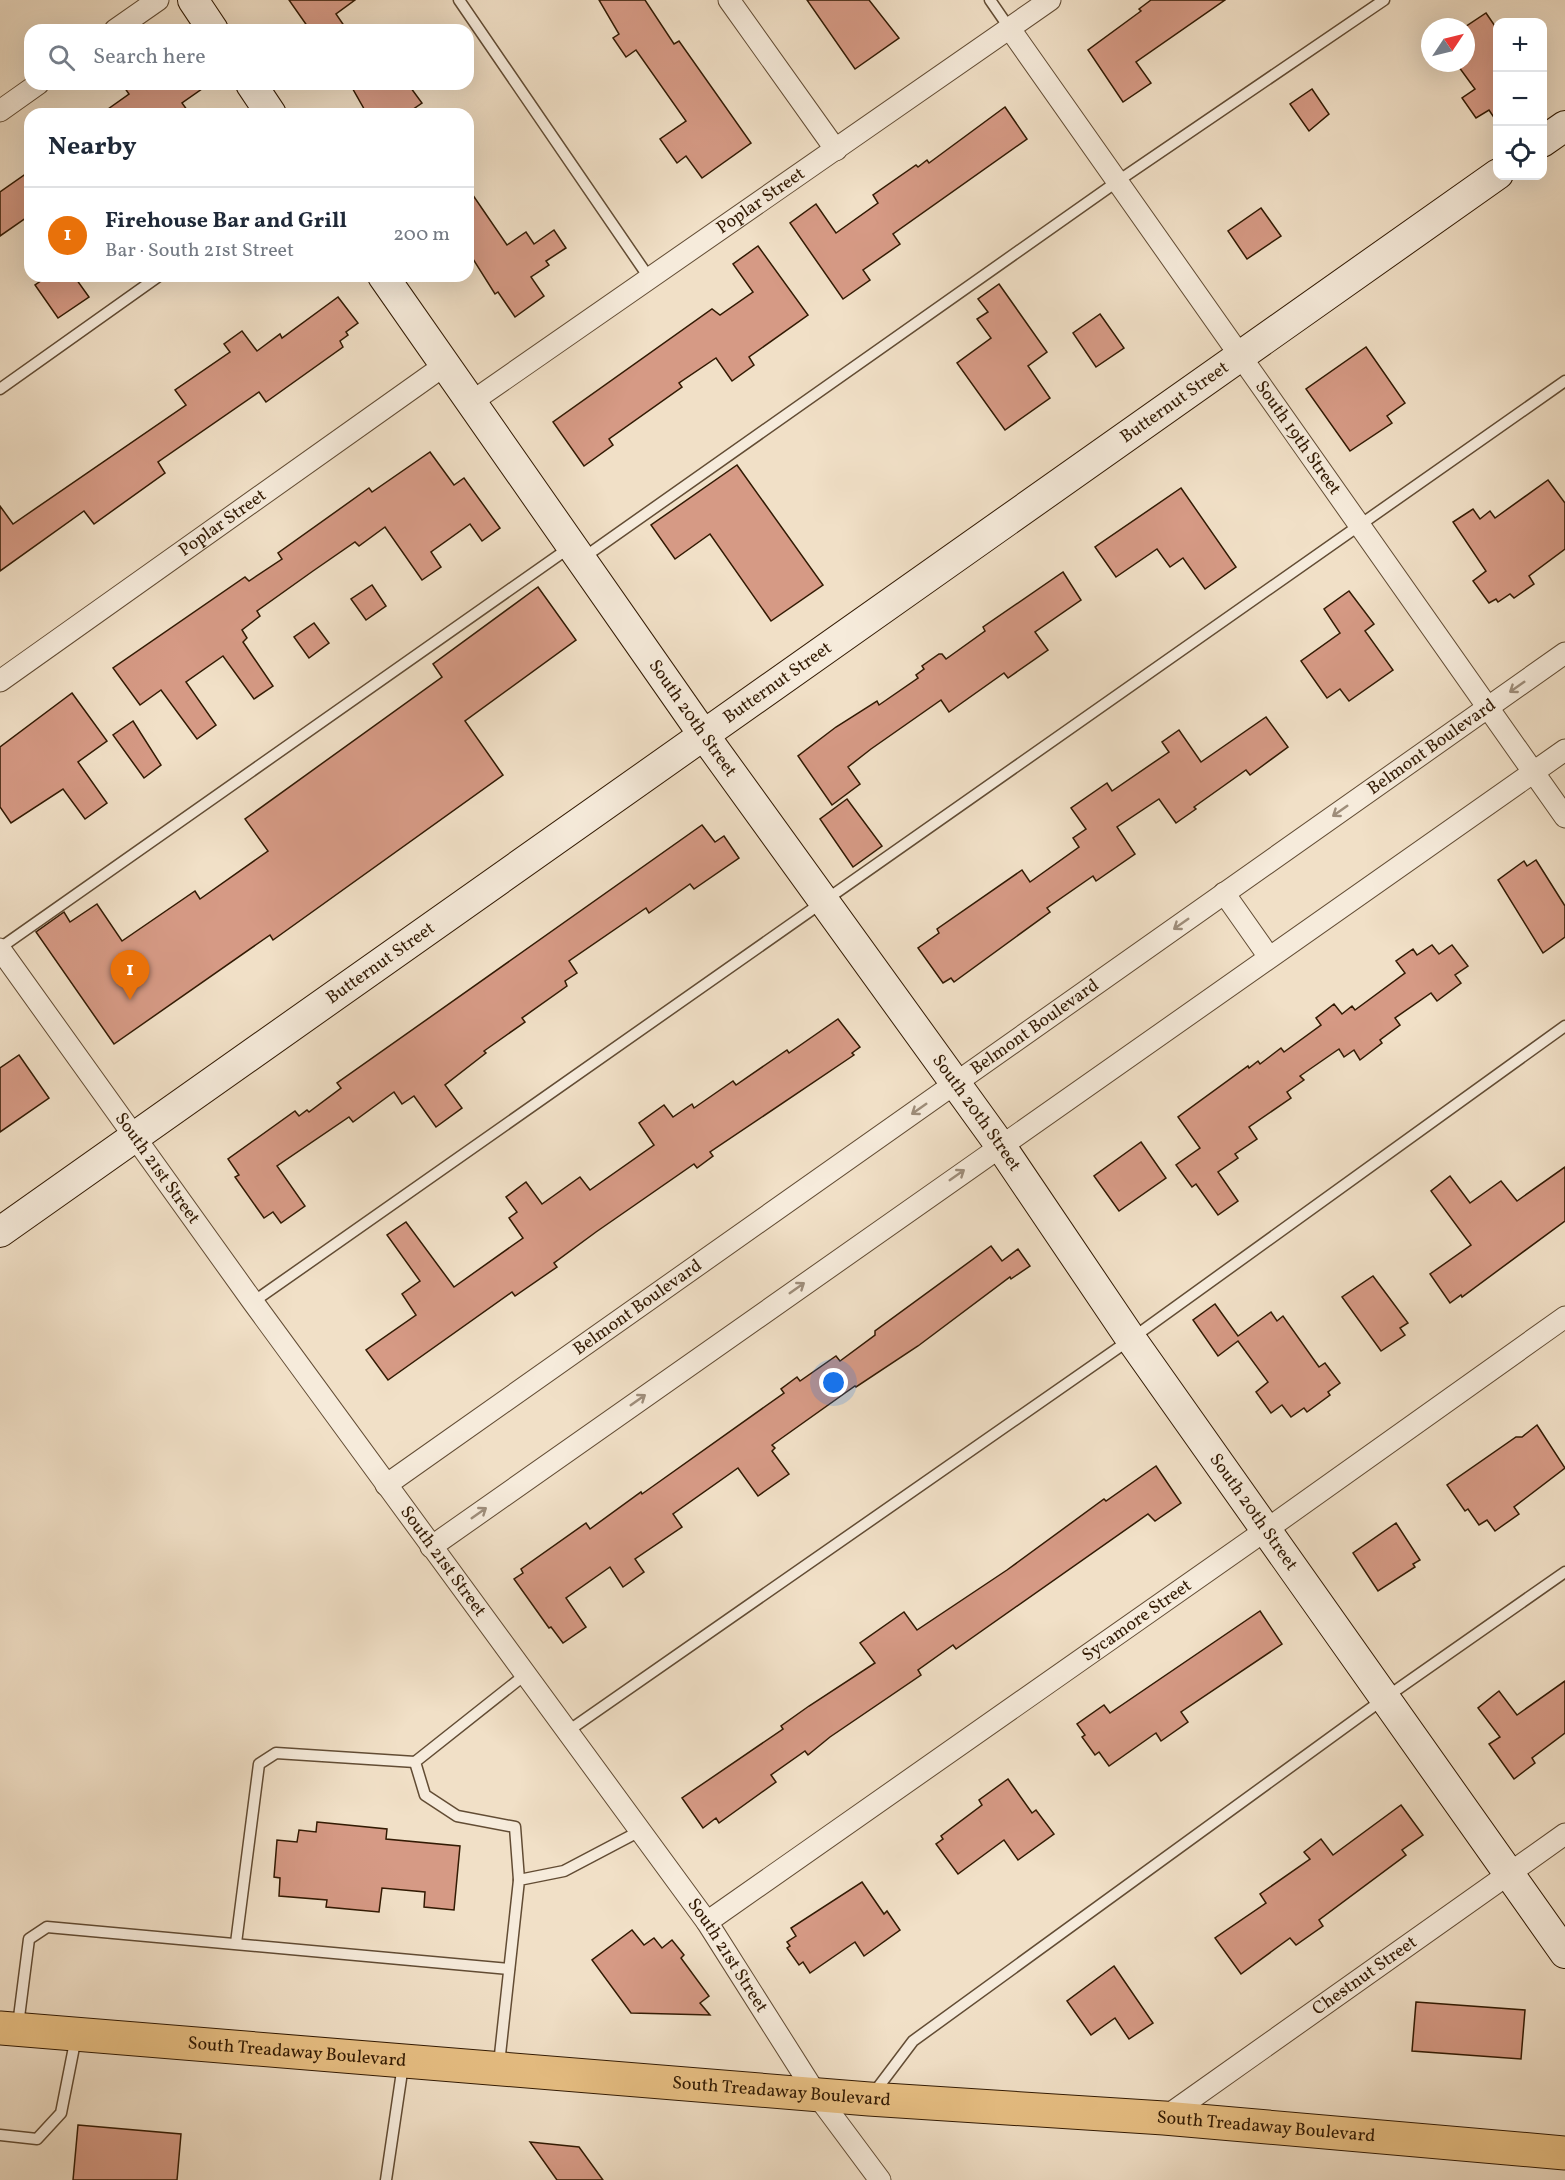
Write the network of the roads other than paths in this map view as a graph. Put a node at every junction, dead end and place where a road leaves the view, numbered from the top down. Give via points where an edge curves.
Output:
1 (158, 0) edge
2 (192, 0) edge
3 (459, 0) edge
4 (729, 0) edge
5 (990, 0) edge
6 (1050, 0) edge
7 (1384, 0) edge
8 (124, 24) edge
9 (209, 24) edge
10 (1010, 29) junction
11 (30, 90) edge
12 (255, 90) edge
13 (267, 108) edge
14 (0, 111) edge
15 (1565, 126) edge
16 (1547, 139) edge
17 (836, 150) junction
18 (1493, 177) edge
19 (1118, 182) junction
20 (650, 279) junction
21 (151, 282) edge
22 (387, 282) edge
23 (1241, 356) junction
24 (444, 365) junction
25 (1565, 381) edge
26 (0, 389) edge
27 (470, 403) junction
28 (1360, 525) junction
29 (576, 553) junction
30 (1565, 653) edge
31 (0, 681) edge
32 (1488, 707) junction
33 (703, 734) junction
34 (1565, 750) edge
35 (1534, 772) junction
36 (1565, 817) edge
37 (1224, 893) junction
38 (822, 902) junction
39 (0, 948) edge
40 (1269, 957) junction
41 (1565, 1026) edge
42 (955, 1083) junction
43 (134, 1137) junction
44 (1000, 1145) junction
45 (0, 1232) edge
46 (253, 1302) junction
47 (1565, 1317) edge
48 (1131, 1339) junction
49 (386, 1485) junction
50 (1266, 1530) junction
51 (431, 1547) junction
52 (1565, 1572) edge
53 (526, 1674) junction
54 (1385, 1698) junction
55 (568, 1731) junction
56 (415, 1762) junction
57 (640, 1831) junction
58 (1565, 1834) edge
59 (1508, 1874) junction
60 (519, 1880) junction
61 (707, 1922) junction
62 (236, 1943) junction
63 (1565, 1953) edge
64 (509, 1969) junction
65 (9, 2029) edge
66 (76, 2035) junction
67 (403, 2061) junction
68 (499, 2069) junction
69 (816, 2094) junction
70 (869, 2099) junction
71 (1164, 2118) junction
72 (0, 2135) edge
73 (1565, 2153) edge
74 (386, 2180) edge
75 (880, 2180) edge

1 - 8 street
2 - 9 street
3 - 20 lane
4 - 17 street
5 - 10 lane
6 - 10 street, Poplar Street
7 - 19 lane
10 - 17 street, Poplar Street
10 - 19 street, South 19th Street
11 - 14 street
12 - 13 street
15 - 16 street
17 - 20 street, Poplar Street
18 - 23 street, Butternut Street
19 - 23 street, South 19th Street
19 - 29 lane
20 - 27 street, Poplar Street
21 - 26 lane
22 - 24 street, South 20th Street
23 - 28 street, South 19th Street
23 - 33 street, Butternut Street
24 - 27 street, South 20th Street
24 - 31 street, Poplar Street
25 - 28 lane
27 - 29 street, South 20th Street
28 - 32 street, South 19th Street
28 - 38 lane
29 - 33 street, South 20th Street
29 - 39 lane
30 -> 32 street, Belmont Boulevard
32 - 35 street, South 19th Street
32 -> 37 street, Belmont Boulevard
33 - 38 street, South 20th Street
33 - 43 street, Butternut Street
34 - 35 street
35 - 36 street, South 19th Street
35 - 40 street
37 - 40 street
37 -> 42 street, Belmont Boulevard
38 - 42 street, South 20th Street
38 - 46 lane
39 - 43 street, South 21st Street
40 - 44 street
41 - 48 lane
42 - 44 street, South 20th Street
42 -> 49 street, Belmont Boulevard
43 - 45 street, Butternut Street
43 - 46 street, South 21st Street
44 - 48 street, South 20th Street
51 -> 44 street
46 - 49 street, South 21st Street
47 - 50 street, Sycamore Street
48 - 50 street, South 20th Street
48 - 55 lane
49 - 51 street, South 21st Street
50 - 54 street, South 20th Street
50 - 61 street, Sycamore Street
51 - 53 street, South 21st Street
52 - 54 lane
53 - 55 street, South 21st Street
53 - 56 lane
54 - 59 street, South 20th Street
54 - 70 lane via 913,2041
55 - 57 street, South 21st Street
56 - 60 lane via 425,1796 457,1816 516,1827
56 - 62 lane via 276,1753 259,1764
57 - 60 lane via 564,1871
57 - 61 street, South 21st Street
58 - 59 street, Chestnut Street
59 - 63 street, South 20th Street
59 - 71 street, Chestnut Street
60 - 64 lane
61 - 69 street, South 21st Street
62 - 64 lane
62 - 65 lane via 46,1927 29,1939
64 - 68 lane
65 - 66 main road, South Treadaway Boulevard
66 - 67 main road, South Treadaway Boulevard
66 - 72 lane via 61,2113 37,2139
67 - 68 main road, South Treadaway Boulevard
67 - 74 lane
68 - 69 main road, South Treadaway Boulevard
69 - 70 main road, South Treadaway Boulevard
69 - 75 street, South 21st Street
70 - 71 main road, South Treadaway Boulevard
71 - 73 main road, South Treadaway Boulevard

